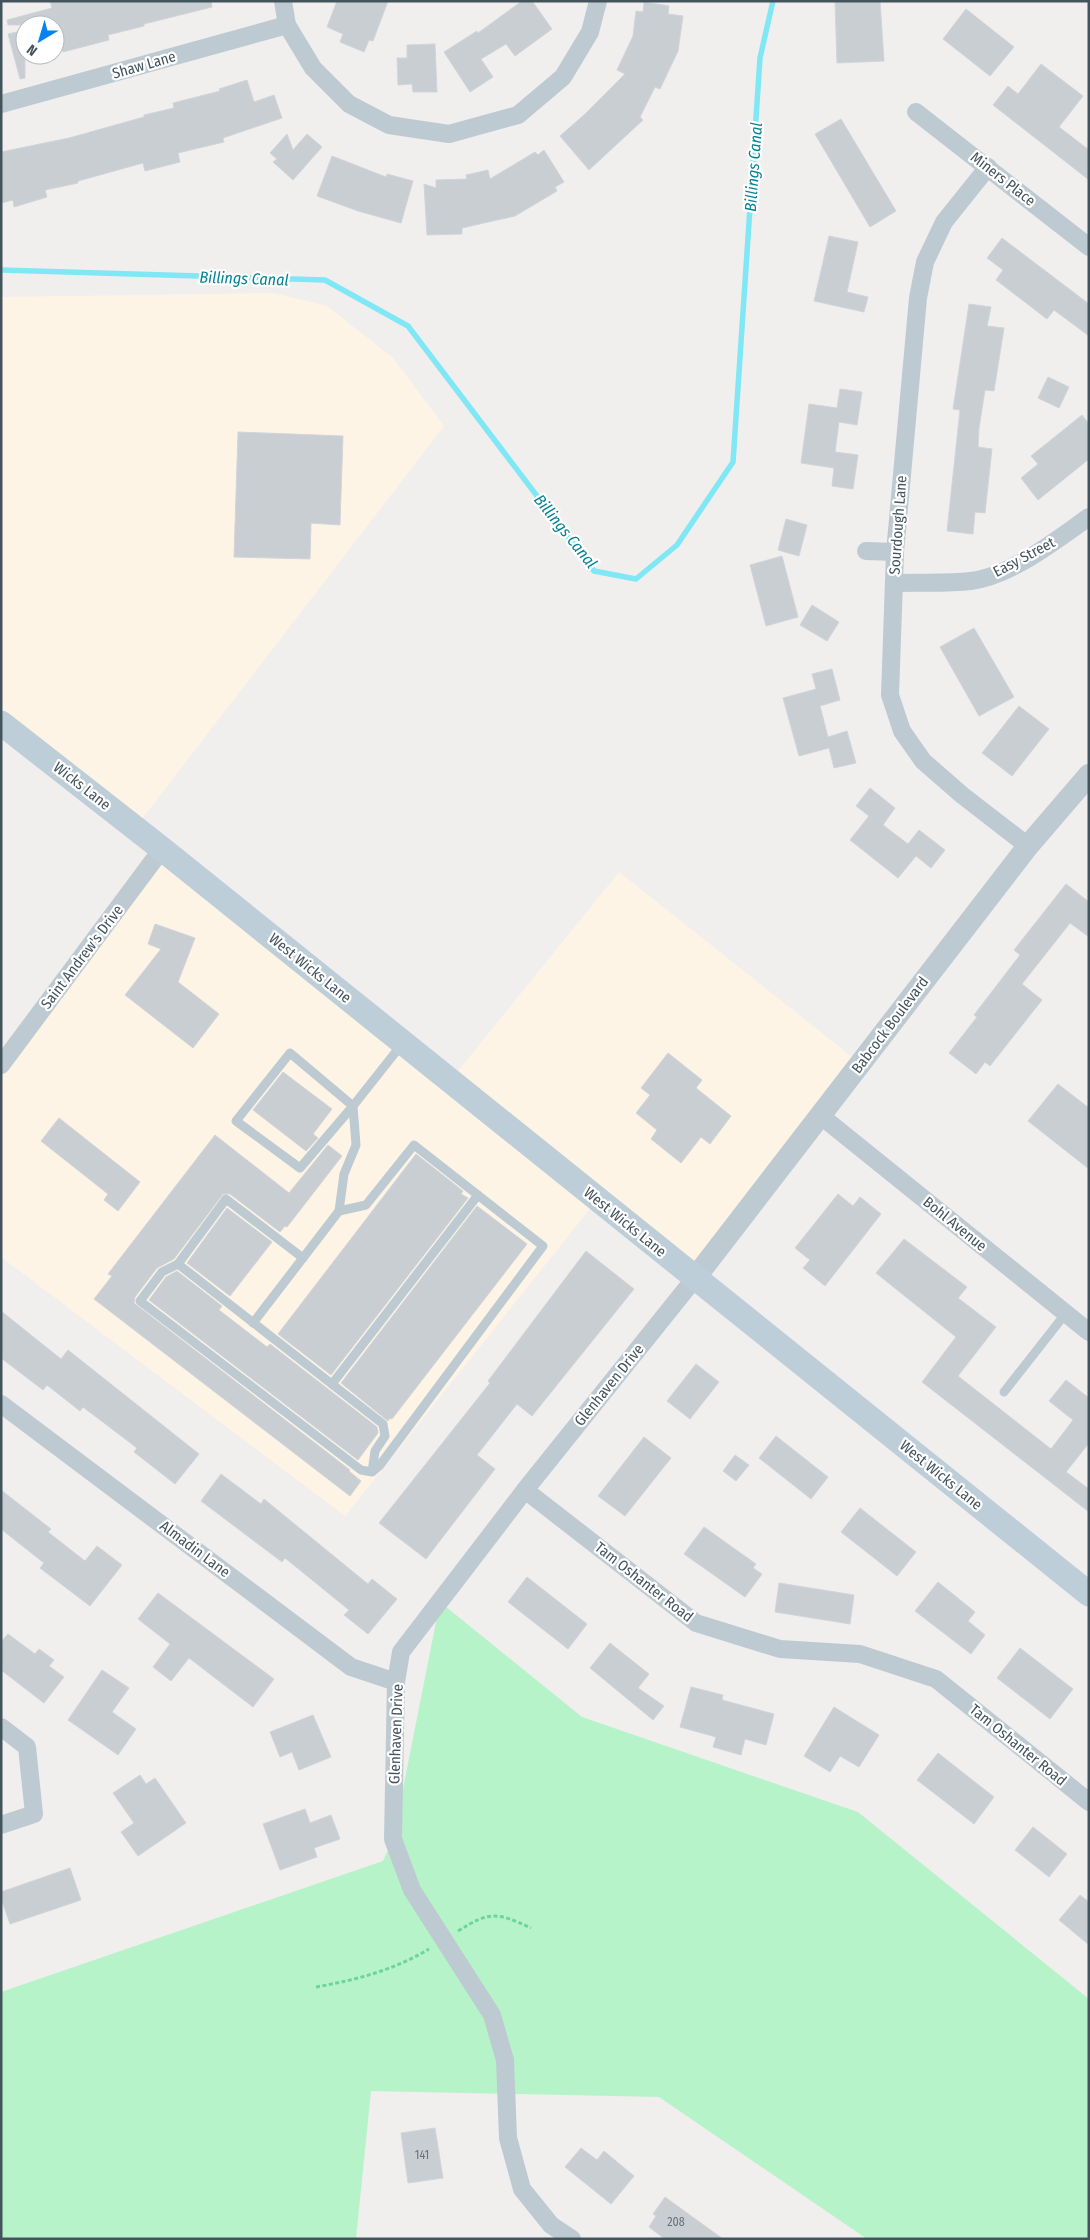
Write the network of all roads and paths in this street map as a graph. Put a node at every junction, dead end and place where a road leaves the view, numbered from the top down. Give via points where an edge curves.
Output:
1 (283, 1) edge
2 (598, 1) edge
3 (287, 25) junction
4 (1, 104) edge
5 (916, 112) dead end
6 (988, 167) junction
7 (1089, 247) edge
8 (1089, 517) edge
9 (866, 551) dead end
10 (895, 552) junction
11 (894, 583) junction
12 (1, 723) edge
13 (1089, 775) edge
14 (1028, 846) junction
15 (162, 849) junction
16 (403, 1042) junction
17 (1, 1065) edge
18 (353, 1106) junction
19 (821, 1116) junction
20 (478, 1195) junction
21 (340, 1212) junction
22 (303, 1258) junction
23 (178, 1264) junction
24 (695, 1278) junction
25 (1066, 1313) junction
26 (253, 1323) junction
27 (1089, 1332) edge
28 (332, 1384) junction
29 (1004, 1392) dead end
30 (1, 1404) edge
31 (372, 1472) junction
32 (525, 1490) junction
33 (1089, 1594) edge
34 (396, 1682) junction
35 (1, 1727) edge
36 (1089, 1802) edge
37 (1, 1825) edge
38 (531, 1928) dead end
39 (444, 1940) junction
40 (316, 1988) dead end
41 (572, 2239) edge

1 - 3 street
2 - 3 street via 590,32 563,77 518,115 450,134 389,125 349,104 313,68
3 - 4 street, Shaw Lane
5 - 6 street, Miners Place
6 - 7 street, Miners Place
6 - 10 street, Sourdough Lane via 944,222 925,262 918,298
8 - 11 street, Easy Street via 1046,548 1004,571 972,581
9 - 10 street
10 - 11 street, Sourdough Lane
11 - 14 street, Sourdough Lane via 890,695 902,731 923,761
12 - 15 main road, Wicks Lane
13 - 14 street, Babcock Boulevard
14 - 19 street, Babcock Boulevard
15 - 16 main road, West Wicks Lane
15 - 17 street, Saint Andrew's Drive
16 - 18 lane
16 - 24 main road, West Wicks Lane
18 - 18 lane via 290,1054 236,1121 300,1168
18 - 21 lane via 356,1144 344,1174
19 - 24 street, Babcock Boulevard
19 - 25 street, Bohl Avenue
20 - 21 lane via 414,1145 366,1205
20 - 28 lane
20 - 31 lane via 543,1246
21 - 22 lane
22 - 23 lane via 226,1199
22 - 26 lane
23 - 26 lane
23 - 31 lane via 162,1272 140,1301 362,1470
24 - 32 street, Glenhaven Drive
24 - 33 main road, West Wicks Lane
25 - 27 street, Bohl Avenue
25 - 29 lane
26 - 28 lane
28 - 31 lane via 383,1424 385,1436 375,1451
30 - 34 street, Almadin Lane via 351,1667
32 - 34 street, Glenhaven Drive via 401,1652
32 - 36 street, Tam Oshanter Road via 696,1623 780,1649 860,1654 936,1679
34 - 39 street, Glenhaven Drive via 393,1840 412,1890
35 - 37 street via 27,1747 34,1814
38 - 39 path via 496,1915 476,1920
39 - 40 path via 399,1966
39 - 41 street, Glenhaven Drive via 492,2015 505,2060 508,2138 522,2189 551,2225

